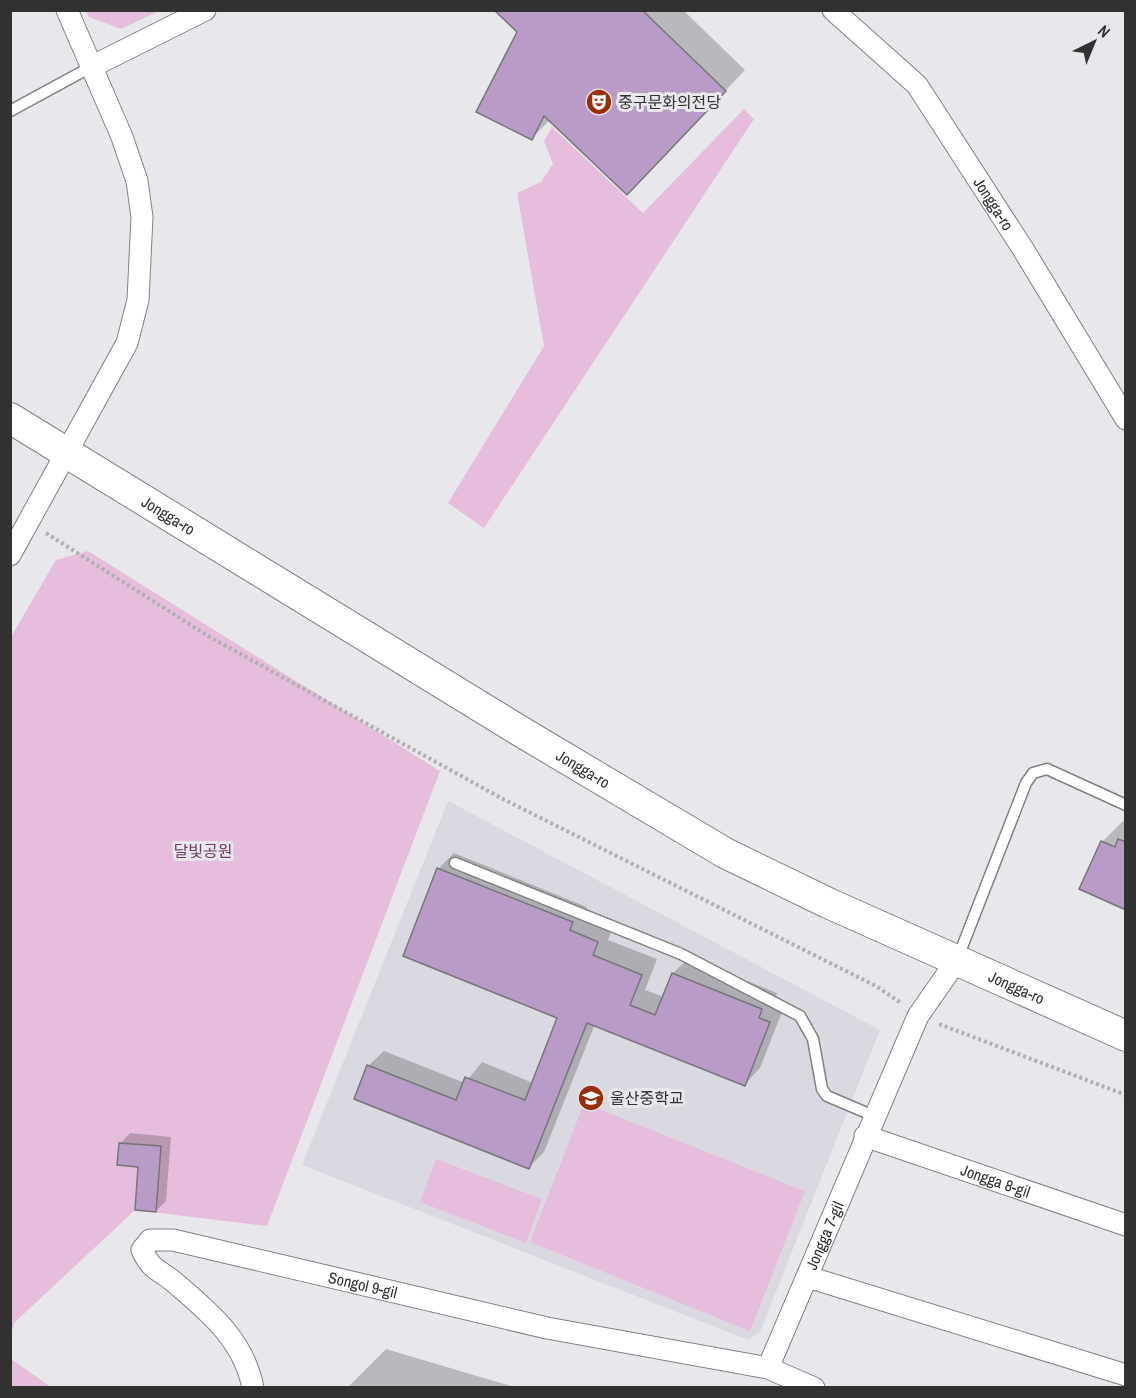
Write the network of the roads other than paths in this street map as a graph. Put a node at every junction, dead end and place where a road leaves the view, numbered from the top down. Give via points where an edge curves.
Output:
1 (67, 10) edge
2 (205, 10) edge
3 (833, 10) edge
4 (91, 67) junction
5 (10, 111) edge
6 (10, 418) edge
7 (1125, 419) edge
8 (68, 451) junction
9 (10, 555) edge
10 (1125, 805) edge
11 (455, 863) dead end
12 (957, 960) junction
13 (1125, 1036) edge
14 (874, 1116) junction
15 (865, 1136) junction
16 (1125, 1225) edge
17 (808, 1277) junction
18 (768, 1368) junction
19 (1125, 1375) edge
20 (253, 1388) edge
21 (814, 1388) edge

1 - 4 street
2 - 4 street
3 - 7 street, Jongga-ro via 917,85 1023,249
4 - 5 lane
4 - 8 street via 137,181 142,259 128,343
6 - 8 main road, Jongga-ro
8 - 9 street
8 - 12 main road, Jongga-ro via 280,585 724,854
10 - 12 lane via 1047,769 1033,773
11 - 14 lane via 681,954 800,1016 813,1039 822,1089 827,1096
12 - 13 main road, Jongga-ro
12 - 14 street, Jongga 7-gil via 918,1016
14 - 15 street, Jongga 7-gil
15 - 16 street, Jongga 8-gil
15 - 17 street, Jongga 7-gil
17 - 18 street
17 - 19 street, Jongga 7-gil
18 - 20 street, Songol 9-gil via 546,1328 173,1240 150,1240 142,1250 150,1266 223,1327 240,1349
18 - 21 street

